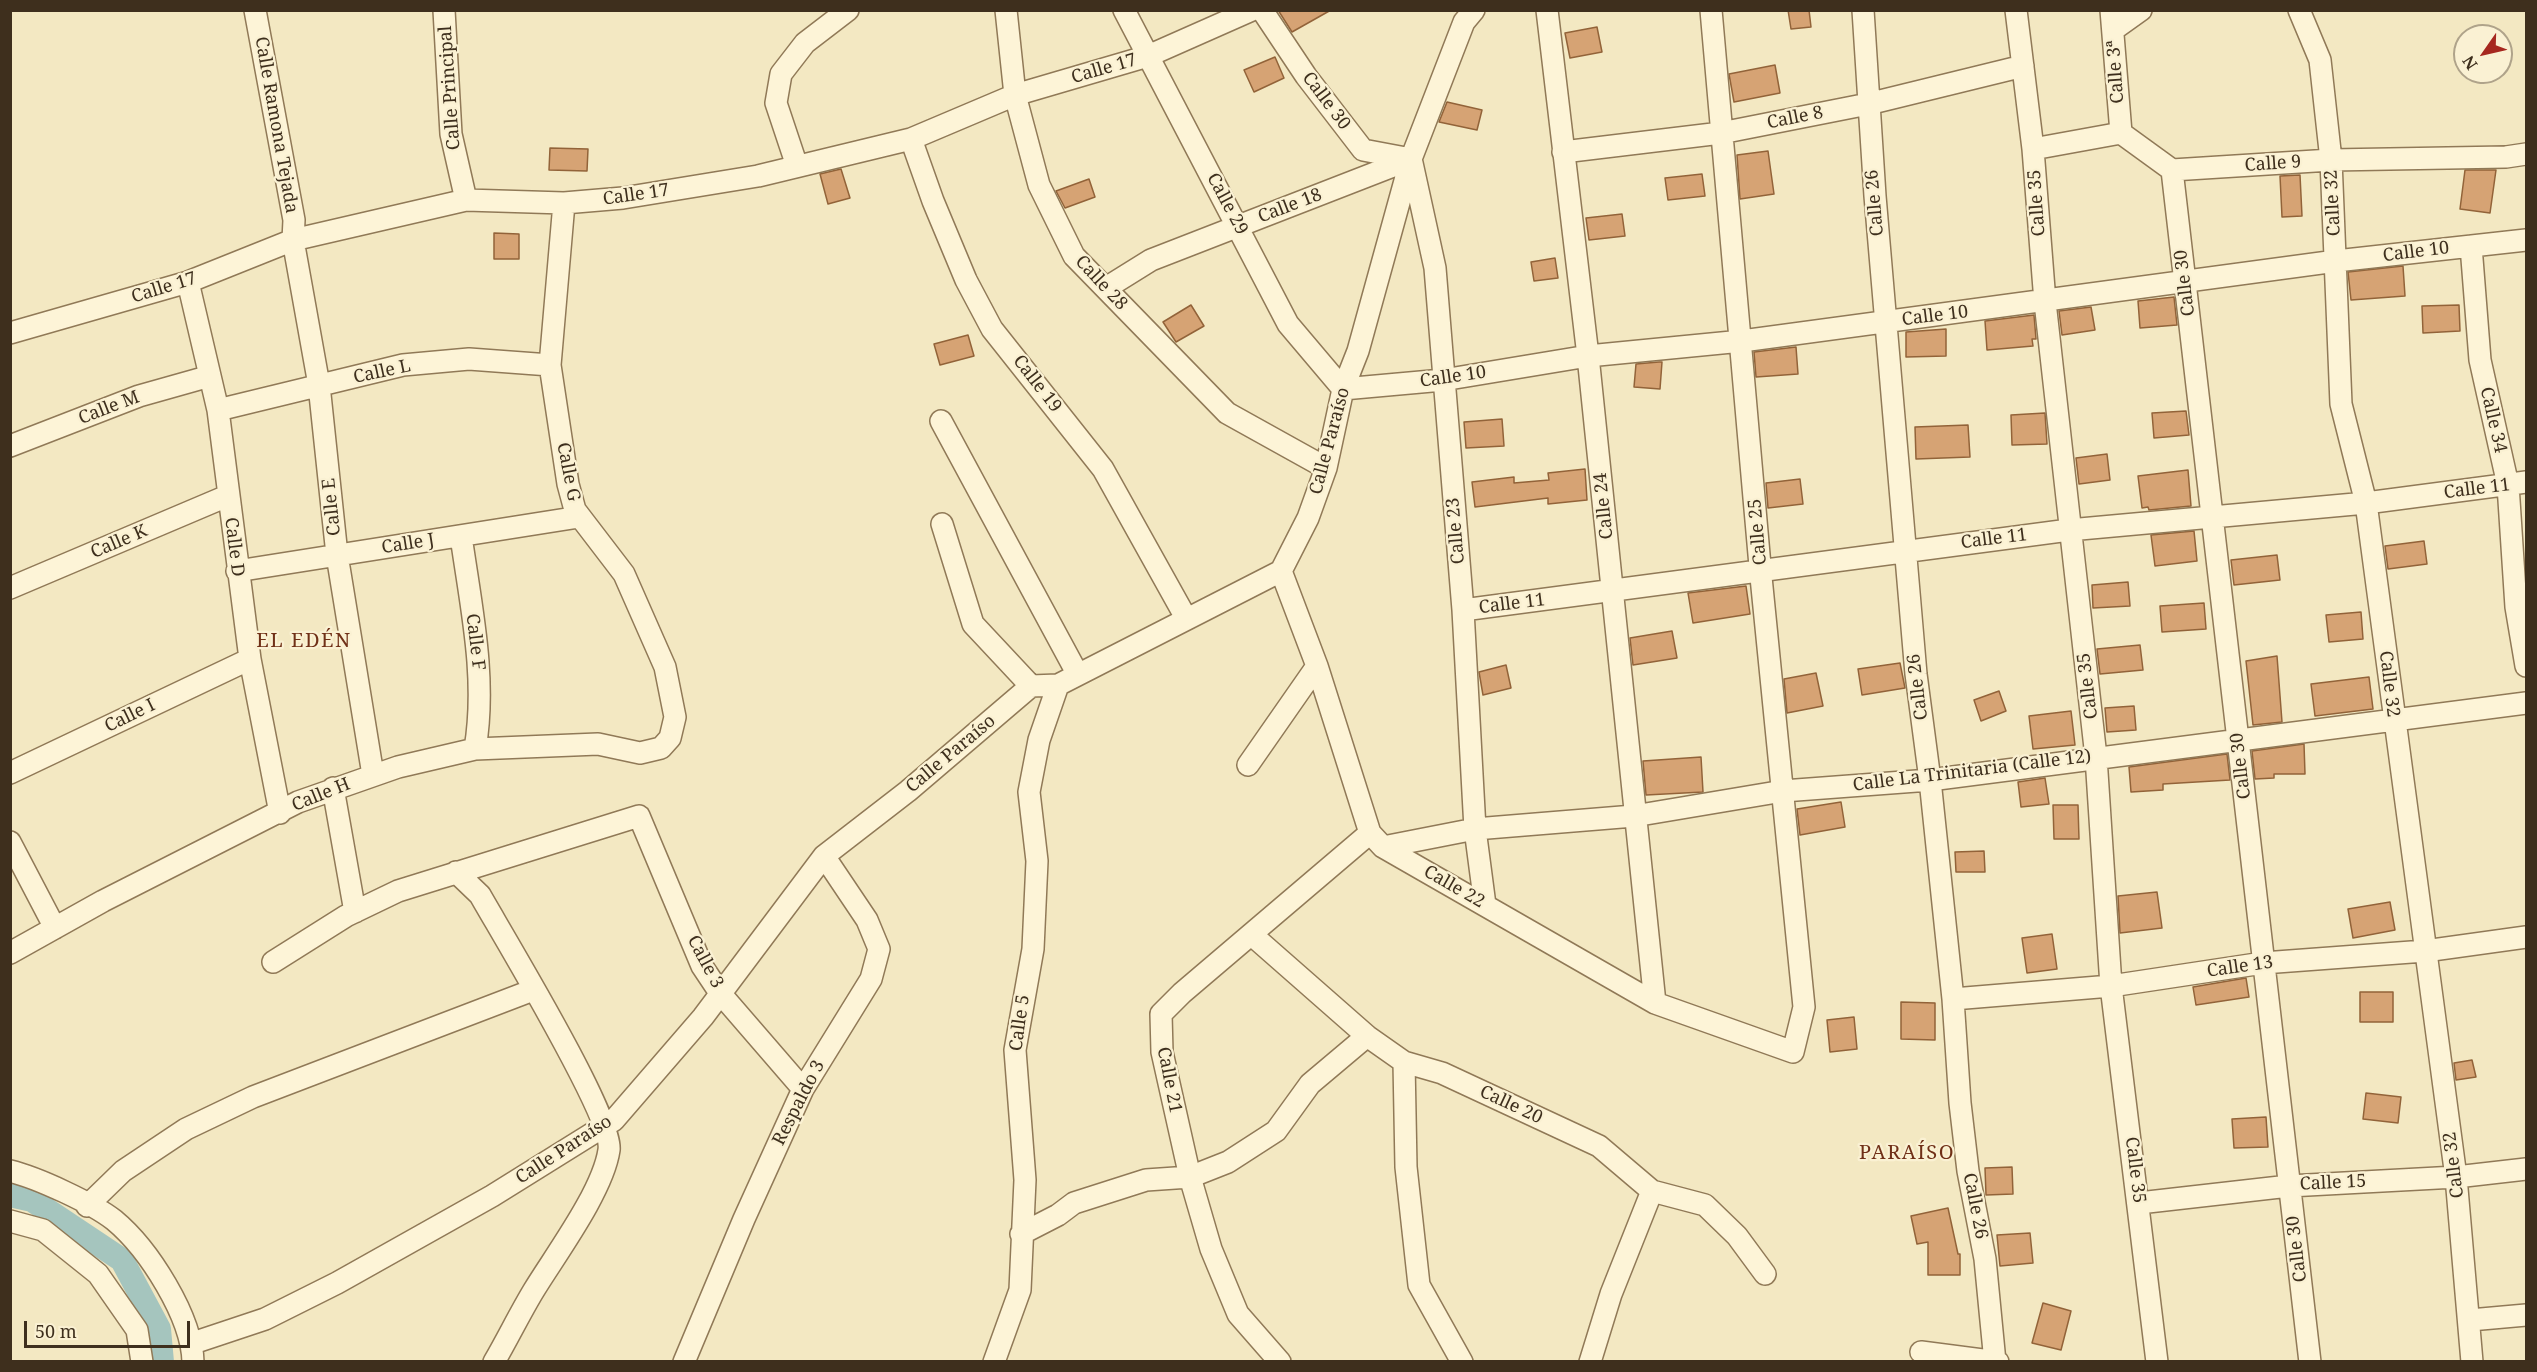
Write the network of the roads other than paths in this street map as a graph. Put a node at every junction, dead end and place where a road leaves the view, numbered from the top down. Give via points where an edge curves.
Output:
1 (255, 10) edge
2 (444, 10) edge
3 (848, 10) edge
4 (1006, 10) edge
5 (1124, 10) edge
6 (1252, 10) edge
7 (1262, 10) edge
8 (1547, 10) edge
9 (1711, 10) edge
10 (1863, 10) edge
11 (2016, 10) edge
12 (2141, 10) edge
13 (2299, 10) edge
14 (1465, 14) edge
15 (2112, 20) edge
16 (1148, 56) junction
17 (2023, 66) junction
18 (1015, 95) junction
19 (1868, 104) junction
20 (1720, 133) junction
21 (2121, 133) junction
22 (911, 139) junction
23 (2033, 149) junction
24 (1563, 152) junction
25 (2526, 154) edge
26 (1411, 159) junction
27 (2331, 160) junction
28 (797, 166) junction
29 (2172, 170) junction
30 (466, 200) junction
31 (564, 203) junction
32 (1238, 225) junction
33 (293, 240) junction
34 (2526, 240) edge
35 (2471, 246) junction
36 (2336, 261) junction
37 (188, 282) junction
38 (2185, 282) junction
39 (1106, 288) junction
40 (2045, 303) junction
41 (1885, 322) junction
42 (10, 333) edge
43 (1742, 341) junction
44 (1588, 356) junction
45 (550, 365) junction
46 (210, 376) junction
47 (1443, 380) junction
48 (319, 386) junction
49 (1342, 389) junction
50 (218, 410) junction
51 (941, 421) dead end
52 (10, 446) edge
53 (1326, 468) junction
54 (2517, 484) edge
55 (227, 496) junction
56 (2366, 503) junction
57 (579, 517) junction
58 (2212, 517) junction
59 (942, 524) dead end
60 (2069, 530) junction
61 (461, 536) junction
62 (1906, 551) junction
63 (337, 555) junction
64 (1761, 570) junction
65 (237, 571) junction
66 (1281, 571) junction
67 (10, 588) edge
68 (1612, 591) junction
69 (1463, 610) junction
70 (1186, 618) junction
71 (250, 659) junction
72 (1317, 666) junction
73 (2526, 666) edge
74 (1077, 673) junction
75 (1058, 685) junction
76 (1032, 686) junction
77 (2526, 703) edge
78 (2394, 719) junction
79 (2238, 741) junction
80 (660, 748) joint
81 (474, 749) junction
82 (2096, 757) junction
83 (1248, 765) dead end
84 (10, 773) edge
85 (373, 775) junction
86 (1930, 780) junction
87 (333, 788) junction
88 (1783, 791) junction
89 (280, 813) junction
90 (1634, 816) junction
91 (1475, 829) junction
92 (1377, 840) junction
93 (10, 842) edge
94 (824, 856) junction
95 (456, 872) junction
96 (1485, 905) junction
97 (355, 912) junction
98 (55, 928) junction
99 (1252, 935) junction
100 (2526, 937) edge
101 (2425, 951) junction
102 (10, 953) edge
103 (273, 962) dead end
104 (2264, 963) junction
105 (2111, 986) junction
106 (533, 990) junction
107 (720, 993) junction
108 (1953, 999) junction
109 (1655, 1003) junction
110 (1366, 1036) junction
111 (1793, 1052) joint
112 (1404, 1062) junction
113 (803, 1089) junction
114 (605, 1125) junction
115 (2526, 1169) edge
116 (10, 1171) edge
117 (1190, 1177) junction
118 (2456, 1177) junction
119 (2289, 1186) junction
120 (1653, 1191) junction
121 (2139, 1203) junction
122 (87, 1206) junction
123 (10, 1221) edge
124 (1022, 1234) junction
125 (1765, 1274) dead end
126 (2526, 1315) edge
127 (2469, 1320) junction
128 (193, 1352) edge
129 (1922, 1352) dead end
130 (1996, 1361) edge
131 (142, 1362) edge
132 (494, 1362) edge
133 (684, 1362) edge
134 (994, 1362) edge
135 (1280, 1362) edge
136 (1462, 1362) edge
137 (1590, 1362) edge
138 (2157, 1362) edge
139 (2310, 1362) edge
140 (2472, 1362) edge

1 - 33 street, Calle Ramona Tejada via 294,220
2 - 30 street, Calle Principal via 452,134
3 - 28 street via 805,43 781,74 776,103
4 - 18 street, Calle 28
5 - 16 street, Calle 29
6 - 16 street, Calle 17
7 - 26 street, Calle 30 via 1363,150
8 - 24 street, Calle 24
9 - 20 street, Calle 25
10 - 19 street, Calle 26
11 - 17 street, Calle 35
12 - 15 street
13 - 27 street, Calle 32 via 2320,60
14 - 26 street, Calle Paraíso
15 - 21 street, Calle 3ª
16 - 18 street, Calle 17
16 - 32 street, Calle 29
17 - 19 street, Calle 8
17 - 23 street, Calle 35
18 - 22 street, Calle 17
18 - 39 street, Calle 28 via 1038,185 1074,255
19 - 20 street, Calle 8
19 - 41 street, Calle 26
20 - 24 street, Calle 8
20 - 43 street, Calle 25
21 - 23 street
21 - 29 street
22 - 28 street, Calle 17
22 - 70 street, Calle 19 via 966,280 992,329 1103,469
23 - 40 street, Calle 35
24 - 44 street, Calle 24
25 - 27 street, Calle 9
26 - 32 street, Calle 18
26 - 47 street, Calle 23 via 1435,268
26 - 49 street, Calle Paraíso via 1358,351
27 - 29 street, Calle 9
27 - 36 street, Calle 32
28 - 31 street, Calle 17 via 623,198
29 - 38 street, Calle 30
30 - 31 street, Calle 17
30 - 33 street, Calle 17
31 - 45 street, Calle G
32 - 39 street, Calle 18 via 1151,260
32 - 49 street, Calle 29 via 1288,324
33 - 37 street, Calle 17
33 - 48 street, Calle E
34 - 35 street, Calle 10
35 - 36 street, Calle 10
35 - 54 street, Calle 34 via 2480,360
36 - 38 street, Calle 10
36 - 56 street, Calle 32 via 2340,404
37 - 42 street, Calle 17
37 - 46 street, Calle D
38 - 40 street, Calle 10
38 - 58 street, Calle 30
39 - 53 street, Calle 28 via 1227,413
40 - 41 street, Calle 10
40 - 60 street, Calle 35
41 - 43 street, Calle 10
41 - 62 street, Calle 26
43 - 44 street, Calle 10
43 - 64 street, Calle 25
44 - 47 street, Calle 10
44 - 68 street, Calle 24
45 - 48 street, Calle L via 458,360 403,365
45 - 57 street, Calle G via 568,484
46 - 50 street, Calle D
46 - 52 street, Calle M via 140,396
47 - 49 street, Calle 10
47 - 69 street, Calle 23
48 - 50 street, Calle L
48 - 63 street, Calle E
49 - 53 street, Calle Paraíso
50 - 55 street, Calle D
51 - 74 street
53 - 66 street, Calle Paraíso via 1308,518
54 - 56 street, Calle 11
54 - 73 street, Calle 34 via 2516,607
55 - 65 street, Calle D
55 - 67 street, Calle K
56 - 58 street, Calle 11
56 - 78 street, Calle 32
57 - 61 street, Calle J
57 - 80 street, Calle G via 624,574 665,667 675,717 670,738
58 - 60 street, Calle 11
58 - 79 street, Calle 30
59 - 76 street via 973,624
60 - 62 street, Calle 11
60 - 82 street, Calle 35
61 - 63 street, Calle J
61 - 81 street, Calle F via 480,673 479,725
62 - 64 street, Calle 11
62 - 86 street, Calle 26
63 - 65 street, Calle J
63 - 85 street, Calle E
64 - 68 street, Calle 11
64 - 88 street, Calle 25
65 - 71 street, Calle D
66 - 70 street
66 - 72 street
68 - 69 street, Calle 11
68 - 90 street, Calle 24
69 - 91 street, Calle 23
70 - 74 street
71 - 84 street, Calle I
71 - 89 street, Calle D
72 - 83 street
72 - 92 street
74 - 75 street
75 - 76 street
75 - 124 street, Calle 5 via 1039,740 1029,792 1037,861 1034,949 1015,1050 1025,1180
76 - 94 street, Calle Paraíso
77 - 78 street, Calle La Trinitaria (Calle 12)
78 - 79 street, Calle La Trinitaria (Calle 12)
78 - 101 street, Calle 32
79 - 82 street, Calle La Trinitaria (Calle 12)
79 - 104 street, Calle 30
80 - 81 street, Calle H via 640,753 598,744
81 - 85 street, Calle H
82 - 86 street, Calle La Trinitaria (Calle 12)
82 - 105 street, Calle 35
85 - 87 street, Calle H
86 - 88 street, Calle La Trinitaria (Calle 12)
86 - 108 street, Calle 26
87 - 89 street, Calle H
87 - 97 street
88 - 90 street, Calle La Trinitaria (Calle 12)
88 - 111 street, Calle 25 via 1804,1007
89 - 98 street, Calle H
90 - 91 street, Calle La Trinitaria (Calle 12)
90 - 109 street, Calle 24
91 - 92 street, Calle La Trinitaria (Calle 12)
91 - 96 street, Calle 23
92 - 96 street, Calle 22
92 - 99 street, Calle 21
93 - 98 street
94 - 107 street, Calle Paraíso
94 - 113 street, Respaldo 3 via 867,920 879,949 871,979
95 - 97 street via 398,891
95 - 106 street via 480,895
95 - 107 street, Calle 3 via 639,816 702,966
96 - 109 street, Calle 22
97 - 103 street
98 - 102 street, Calle H
99 - 110 street, Calle 20
99 - 117 street, Calle 21 via 1161,1014 1161,1052
100 - 101 street, Calle 13
101 - 104 street, Calle 13
101 - 118 street, Calle 32
104 - 105 street, Calle 13
104 - 119 street, Calle 30
105 - 108 street, Calle 13
105 - 121 street, Calle 35
106 - 114 street
106 - 122 street via 253,1098 186,1129 123,1172
107 - 113 street, Calle 3
107 - 114 street, Calle Paraíso via 614,1120
108 - 130 street, Calle 26 via 1968,1171 1985,1259
109 - 111 street, Calle 22
110 - 112 street, Calle 20
110 - 117 street via 1310,1084 1276,1131 1228,1162
112 - 120 street, Calle 20 via 1442,1073 1599,1146
112 - 136 street via 1406,1167 1419,1285
113 - 133 street, Respaldo 3
114 - 128 street, Calle Paraíso via 492,1196 337,1284
114 - 132 street via 610,1149 598,1179 576,1224
115 - 118 street, Calle 15
116 - 122 street via 35,1177
117 - 124 street via 1146,1180 1074,1203
117 - 135 street, Calle 21 via 1211,1250 1238,1314
118 - 119 street, Calle 15
118 - 127 street, Calle 32
119 - 121 street, Calle 15
119 - 139 street, Calle 30
120 - 125 street, Calle 20 via 1705,1205 1737,1236
120 - 137 street via 1611,1294
121 - 138 street, Calle 35
122 - 128 street via 114,1220 161,1274
123 - 131 street via 43,1230 99,1274 137,1330
124 - 134 street, Calle 5 via 1020,1290
126 - 127 street
127 - 140 street, Calle 32
129 - 130 street

